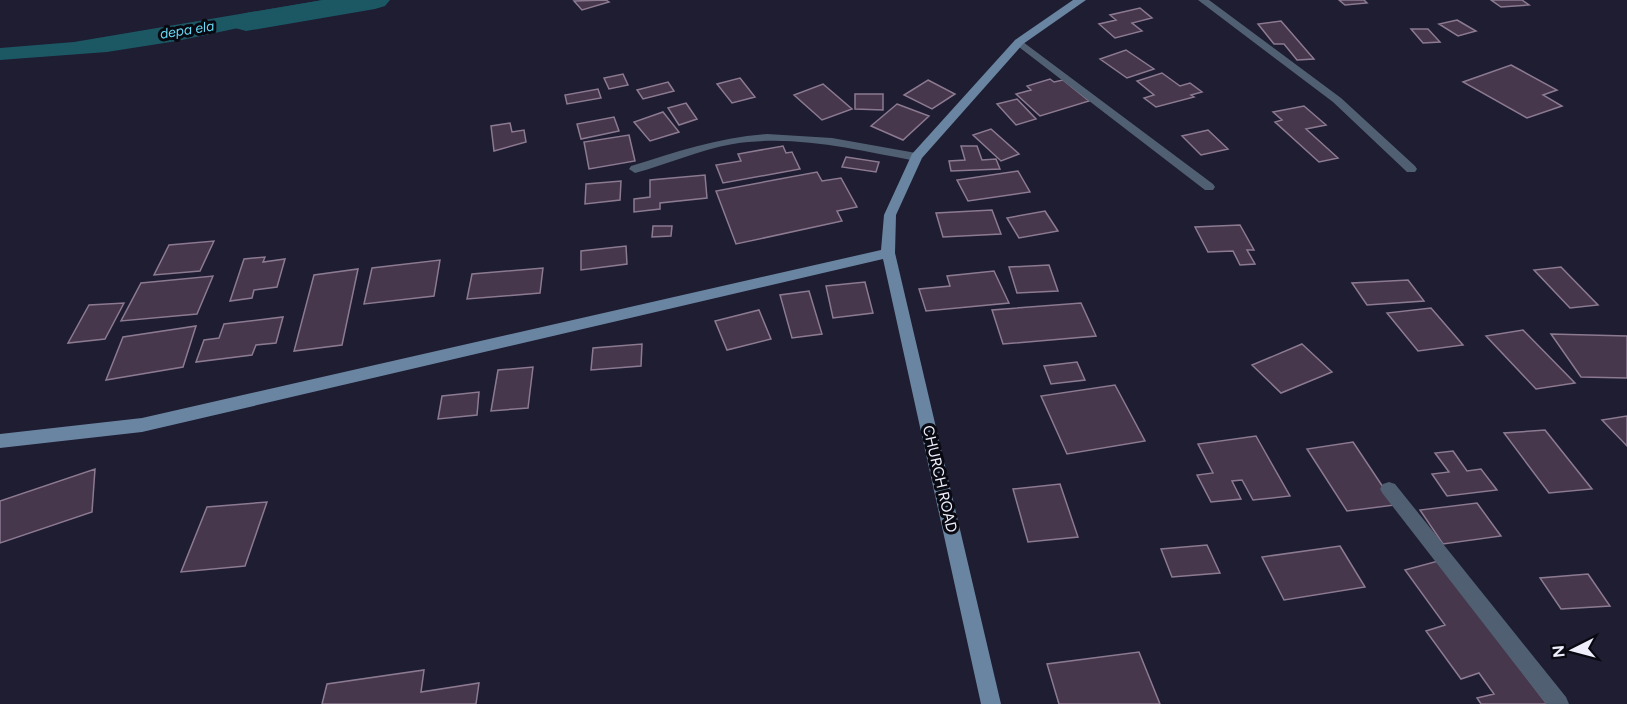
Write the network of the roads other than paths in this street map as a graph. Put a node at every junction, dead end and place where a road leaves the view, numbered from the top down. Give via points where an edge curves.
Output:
1 (1082, 0) edge
2 (1203, 0) edge
3 (1018, 42) junction
4 (916, 157) junction
5 (635, 169) dead end
6 (1411, 169) dead end
7 (1209, 187) dead end
8 (888, 254) junction
9 (0, 441) edge
10 (1389, 489) dead end
11 (991, 704) edge
12 (1560, 704) edge

1 - 3 street, CHURCH ROAD
2 - 6 street via 1338,100
3 - 4 street, CHURCH ROAD
3 - 7 street
4 - 5 street via 779,137 713,146
4 - 8 street, CHURCH ROAD via 890,215
8 - 9 street via 142,425
8 - 11 street, CHURCH ROAD
10 - 12 street

